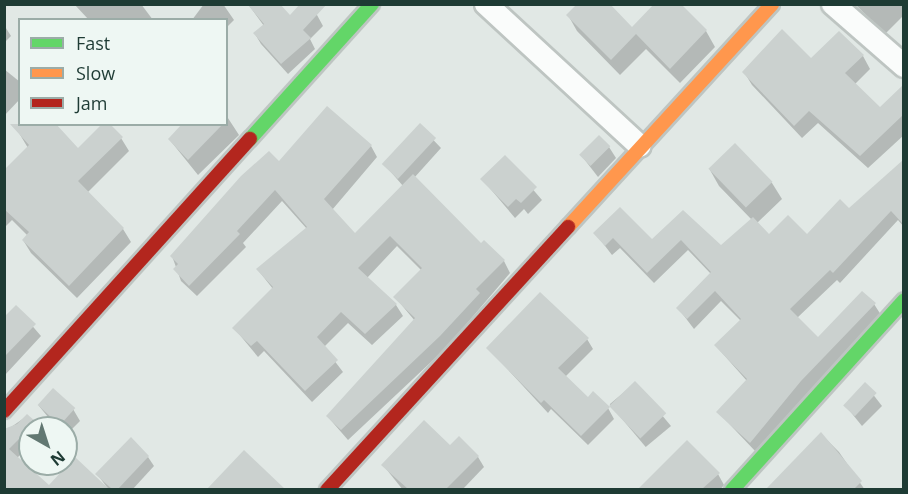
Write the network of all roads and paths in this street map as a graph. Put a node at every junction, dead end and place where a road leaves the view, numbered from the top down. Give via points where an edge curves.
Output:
1 (372, 4) edge
2 (486, 4) edge
3 (772, 4) edge
4 (833, 4) edge
5 (903, 66) edge
6 (640, 146) junction
7 (903, 300) edge
8 (4, 411) edge
9 (327, 489) edge
10 (732, 489) edge

1 - 8 street
2 - 6 street
3 - 6 street
4 - 5 street
6 - 9 street
7 - 10 street

